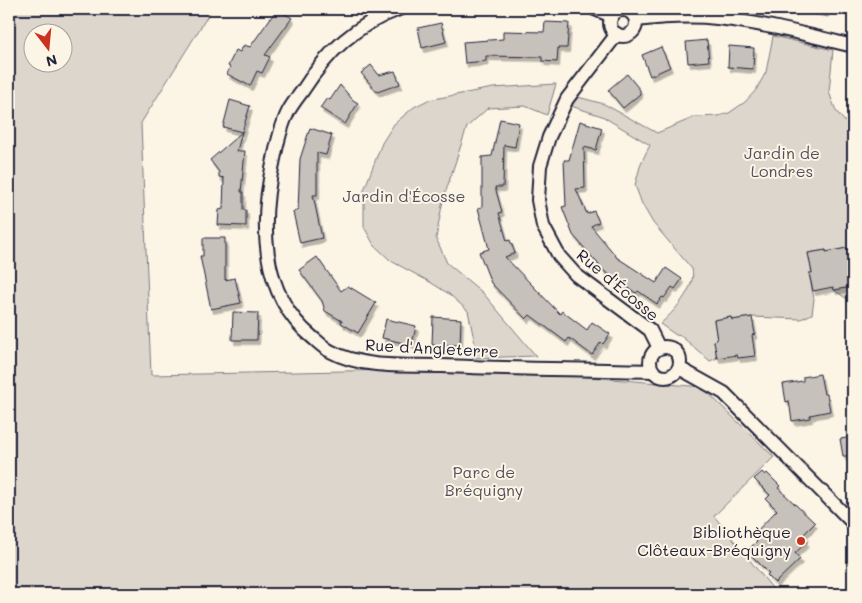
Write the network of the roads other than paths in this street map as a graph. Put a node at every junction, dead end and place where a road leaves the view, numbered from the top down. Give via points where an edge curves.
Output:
1 (399, 9) edge
2 (595, 9) edge
3 (612, 16) junction
4 (636, 20) junction
5 (616, 34) junction
6 (853, 46) edge
7 (659, 348) junction
8 (678, 368) junction
9 (653, 371) junction
10 (853, 523) edge

1 - 9 street, Rue d'Angleterre via 349,35 316,70 288,112 275,154 265,212 266,246 276,286 288,311 329,351 358,361 489,368
2 - 3 street
3 - 4 street via 619,10 627,10
3 - 5 street via 611,28
4 - 5 street via 635,28 629,34
4 - 6 street via 716,18 797,32
5 - 7 street, Rue d'Écosse via 563,106 540,166 538,200 543,226 559,256 576,274 650,330
7 - 8 street via 676,351 680,362
7 - 9 street via 650,360
8 - 9 street via 670,376
8 - 10 street via 724,393

